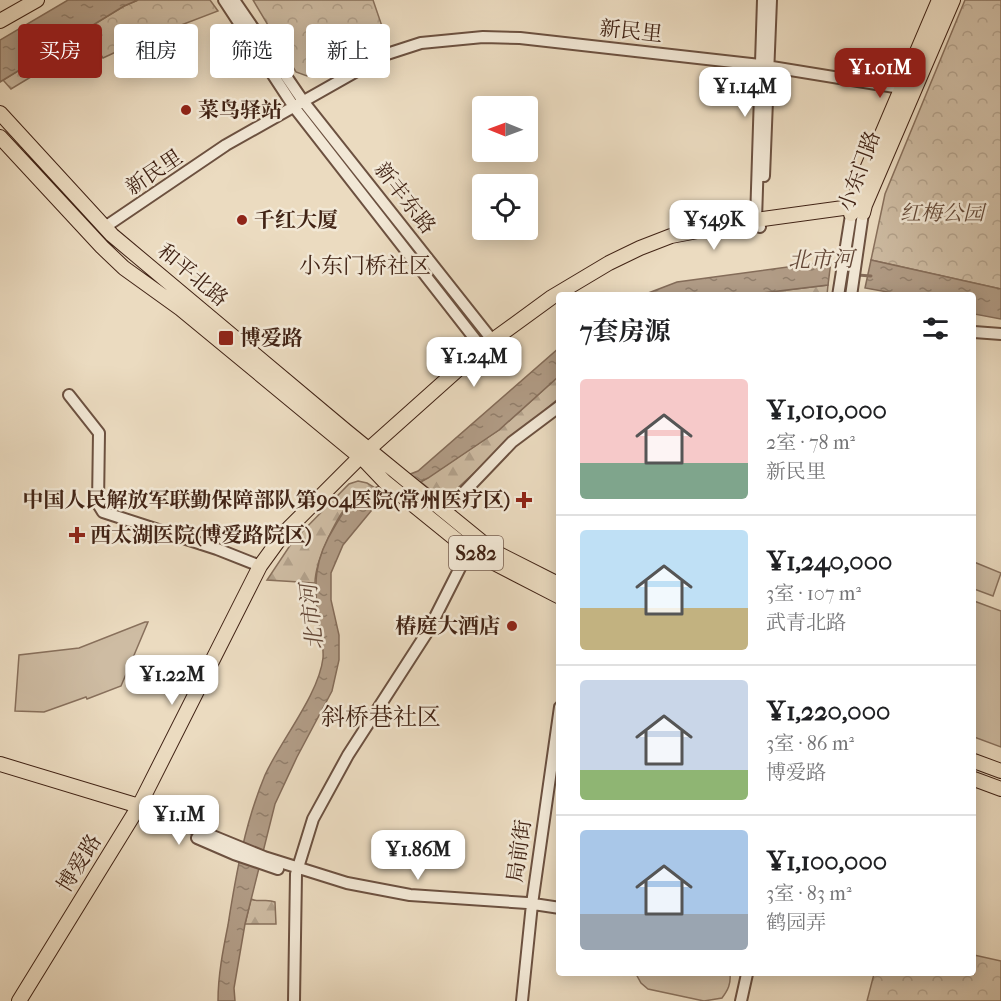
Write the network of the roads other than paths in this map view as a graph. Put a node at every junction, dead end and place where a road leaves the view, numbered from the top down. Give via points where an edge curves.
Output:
1 (36, 0) edge
2 (224, 0) edge
3 (234, 0) edge
4 (763, 0) edge
5 (771, 0) edge
6 (939, 0) edge
7 (953, 0) edge
8 (0, 21) edge
9 (764, 65) junction
10 (908, 89) junction
11 (299, 104) junction
12 (0, 113) edge
13 (0, 137) edge
14 (858, 210) junction
15 (760, 222) junction
16 (105, 227) junction
17 (560, 292) edge
18 (574, 292) edge
19 (839, 292) edge
20 (851, 292) edge
21 (556, 295) edge
22 (556, 302) edge
23 (976, 332) edge
24 (1001, 334) edge
25 (490, 346) junction
26 (69, 395) dead end
27 (556, 409) edge
28 (367, 456) junction
29 (446, 511) junction
30 (469, 550) junction
31 (260, 566) junction
32 (556, 583) edge
33 (556, 595) edge
34 (556, 735) edge
35 (976, 762) edge
36 (0, 764) edge
37 (1001, 771) edge
38 (0, 772) edge
39 (976, 780) edge
40 (1001, 789) edge
41 (137, 809) junction
42 (296, 871) junction
43 (532, 904) junction
44 (556, 907) edge
45 (747, 976) edge
46 (19, 1001) edge
47 (294, 1001) edge
48 (522, 1001) edge
49 (741, 1001) edge

1 - 8 main road
2 - 11 street, 新丰东路
3 - 11 street, 新丰东路
4 - 9 street
5 - 9 street
6 - 10 main road, 小东门路
7 - 10 main road, 小东门路
9 - 10 street, 新民里
9 - 11 street, 新民里 via 520,38 459,39 421,43 387,54
9 - 15 street
10 - 14 main road, 小东门路 via 853,202
11 - 16 street, 新民里 via 226,145
11 - 25 street, 新丰东路
12 - 16 main road, 和平北路
13 - 28 main road, 和平北路 via 124,268
14 - 15 main road
14 - 19 street, 小东门路
14 - 20 street, 小东门路
15 - 17 main road via 671,236 609,263
15 - 18 main road via 643,255
16 - 28 main road, 和平北路
21 - 25 main road
22 - 25 main road
23 - 24 street
25 - 28 main road, 博爱路
26 - 31 street via 99,433 98,504 103,512
27 - 29 street via 512,442
28 - 29 main road, 和平北路 via 401,476
28 - 30 main road, 和平北路 / S282 via 385,482
28 - 31 main road, 博爱路 via 284,533
29 - 32 main road via 494,551
30 - 33 main road, S282
30 - 42 street via 428,631 348,755 313,819
31 - 41 main road, 博爱路
34 - 43 street, 局前街
35 - 37 main road
36 - 41 main road
38 - 41 main road
39 - 40 main road
41 - 42 street via 236,851
41 - 46 main road, 博爱路
42 - 43 street via 410,895
42 - 47 street
43 - 44 street
43 - 48 street, 局前街
45 - 49 street

